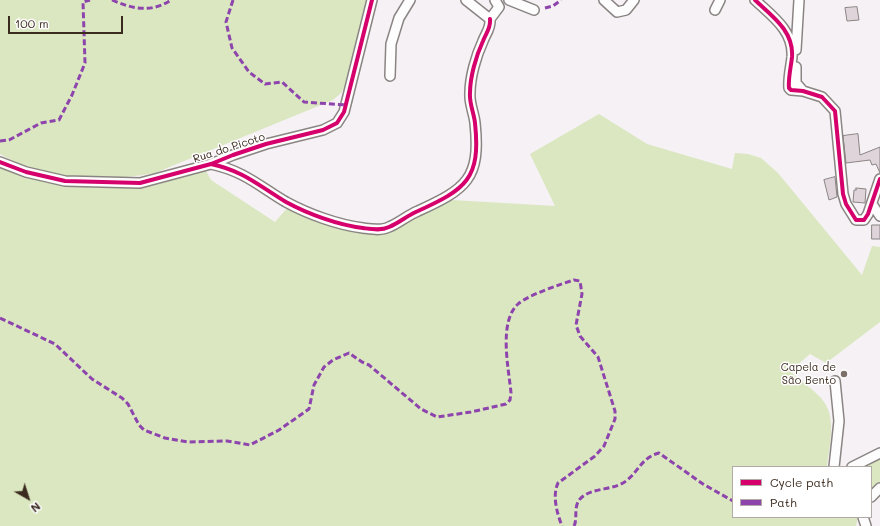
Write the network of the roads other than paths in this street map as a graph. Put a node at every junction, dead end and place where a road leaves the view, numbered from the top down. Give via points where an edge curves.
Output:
1 (372, 0) edge
2 (410, 0) edge
3 (466, 0) edge
4 (495, 0) edge
5 (509, 0) edge
6 (604, 0) edge
7 (634, 0) edge
8 (720, 0) edge
9 (755, 0) edge
10 (799, 0) edge
11 (534, 10) dead end
12 (716, 10) dead end
13 (490, 19) junction
14 (390, 76) dead end
15 (803, 91) junction
16 (0, 162) edge
17 (211, 164) junction
18 (880, 179) edge
19 (872, 204) junction
20 (880, 216) edge
21 (835, 381) dead end
22 (880, 453) edge
23 (834, 466) edge
24 (854, 466) edge
25 (880, 488) edge
26 (872, 496) edge

1 - 17 street, Rua do Picoto via 344,112 337,122 323,130 253,149
2 - 14 street via 399,18 390,44
3 - 13 street
4 - 13 street via 499,7
5 - 11 street
6 - 7 street via 617,12 626,10
8 - 12 street
9 - 15 street via 783,27 791,41 789,88
10 - 15 street via 796,77
13 - 17 street via 491,27 483,41 471,79 470,95 478,144 476,160 470,174 460,189 448,197 407,216 389,228 373,230 342,225 287,202 245,174
15 - 19 street via 822,97 835,111 843,194 850,213 856,220 864,220
16 - 17 street, Rua do Picoto via 26,172 65,181 114,183 140,183
18 - 19 street
19 - 20 street
21 - 23 street via 838,421
22 - 24 street
25 - 26 street

